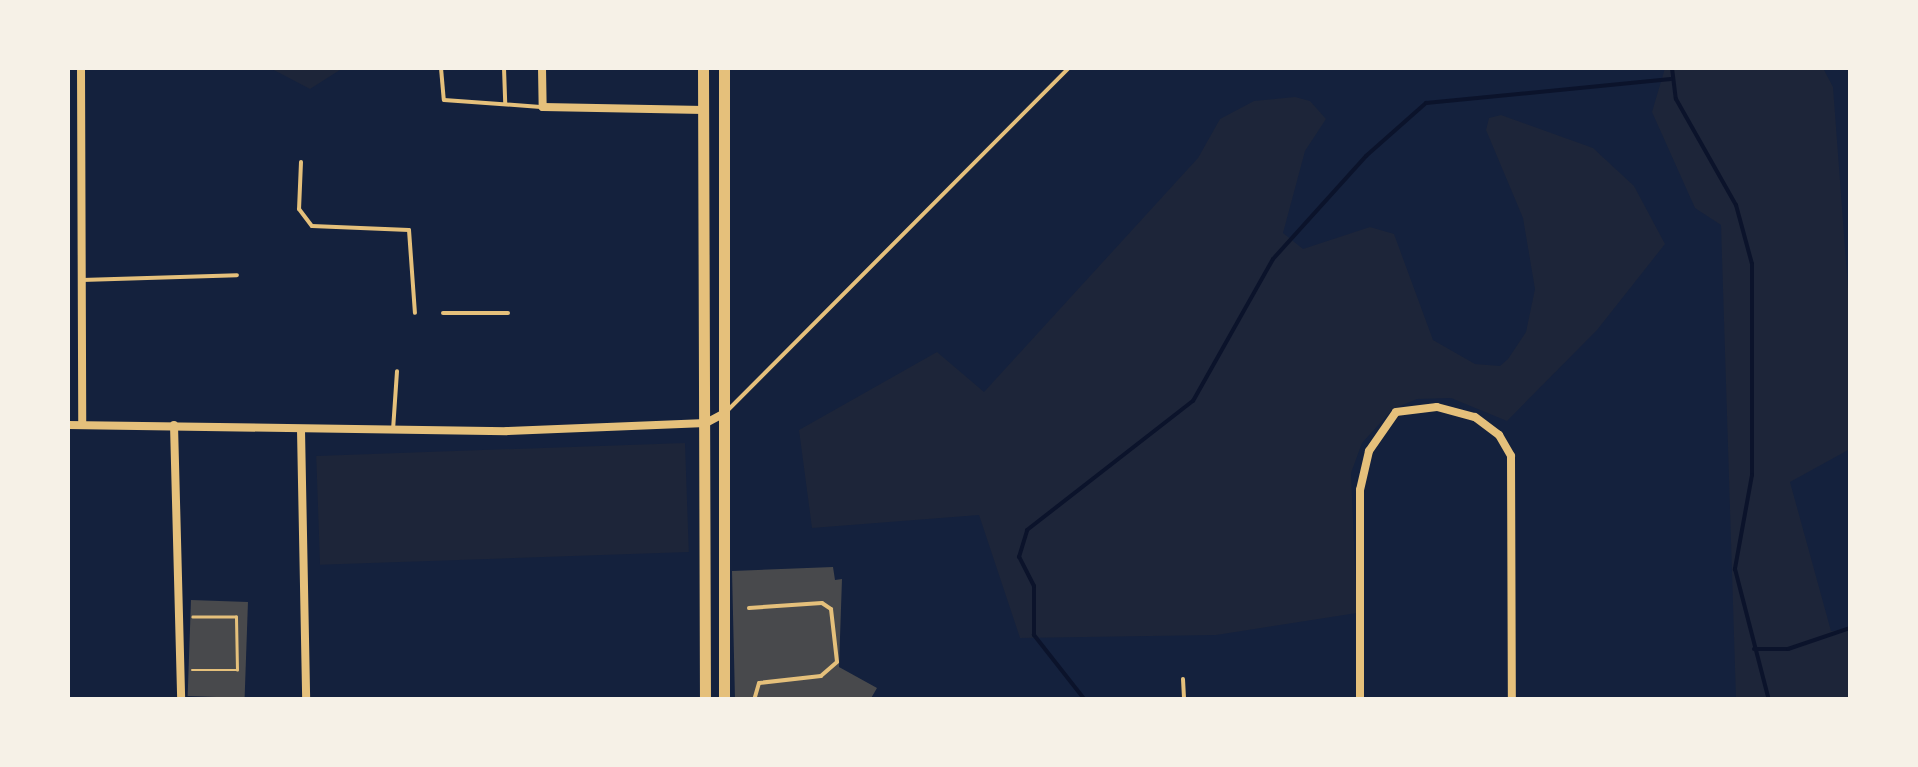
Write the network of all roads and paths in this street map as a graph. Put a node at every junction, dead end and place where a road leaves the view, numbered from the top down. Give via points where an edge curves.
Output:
1 (81, 68) edge
2 (441, 68) edge
3 (504, 68) edge
4 (542, 68) edge
5 (703, 68) edge
6 (724, 68) edge
7 (1069, 68) edge
8 (505, 104) junction
9 (543, 107) junction
10 (704, 110) junction
11 (301, 162) dead end
12 (237, 275) dead end
13 (82, 280) junction
14 (508, 312) dead end
15 (415, 313) dead end
16 (444, 313) dead end
17 (397, 371) dead end
18 (723, 414) junction
19 (706, 422) junction
20 (68, 425) edge
21 (174, 425) junction
22 (82, 426) junction
23 (301, 430) junction
24 (394, 430) junction
25 (749, 608) dead end
26 (178, 617) junction
27 (180, 670) junction
28 (1183, 679) dead end
29 (182, 700) edge
30 (306, 700) edge
31 (705, 700) edge
32 (724, 700) edge
33 (754, 700) edge
34 (1184, 700) edge
35 (1360, 700) edge
36 (1512, 700) edge

1 - 13 street
2 - 8 lane via 444,100
3 - 8 lane
4 - 9 street
5 - 10 main road
6 - 18 main road
7 - 18 lane
8 - 9 lane
9 - 10 street
10 - 19 main road
11 - 15 lane via 299,209 312,226 409,230
12 - 13 lane
13 - 22 street
14 - 16 lane
17 - 24 lane
18 - 19 street
18 - 32 main road
19 - 24 street
19 - 31 main road
20 - 22 street
21 - 22 street
21 - 23 street
21 - 26 street
23 - 24 street
23 - 30 street
25 - 33 lane via 822,603 831,609 837,662 821,676 759,683
26 - 27 street
26 - 27 path via 236,617 237,670
27 - 29 street
28 - 34 lane
35 - 36 street via 1360,490 1368,451 1396,412 1438,407 1475,417 1499,435 1511,456

